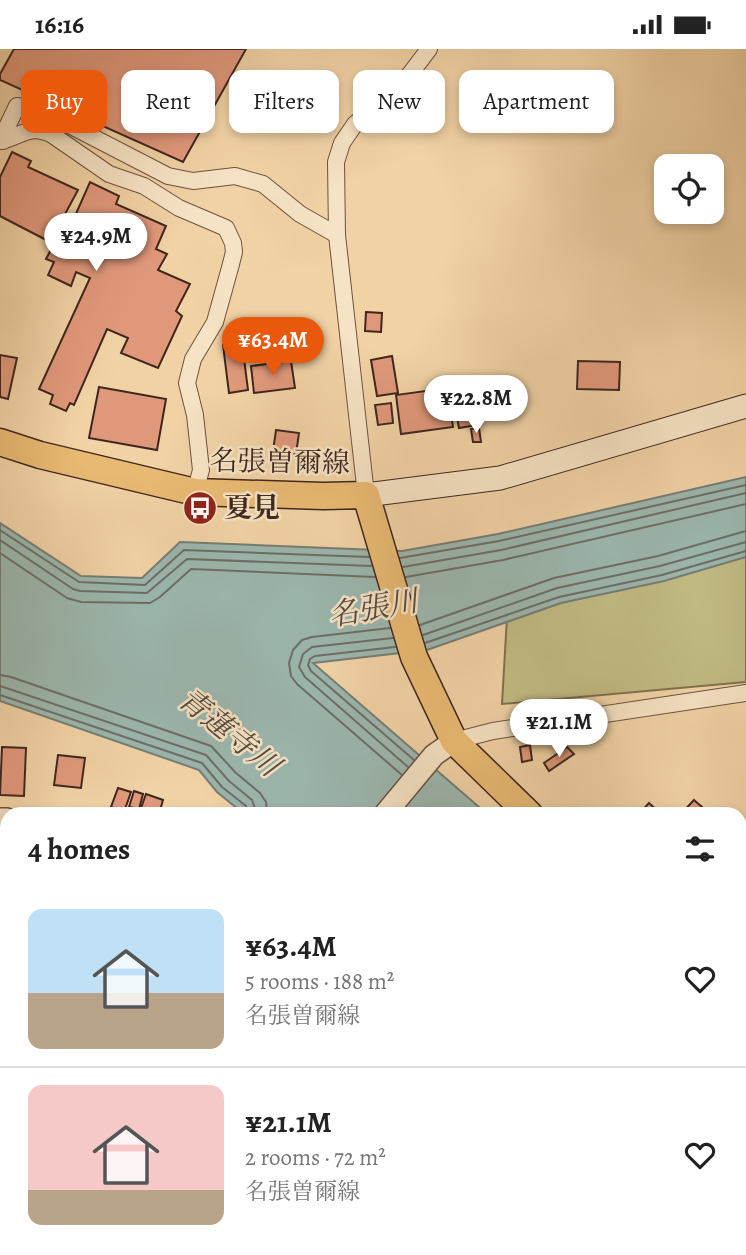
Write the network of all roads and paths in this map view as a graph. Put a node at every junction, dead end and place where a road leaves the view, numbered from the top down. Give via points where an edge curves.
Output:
1 (429, 49) edge
2 (1, 141) edge
3 (337, 235) junction
4 (746, 406) edge
5 (0, 442) edge
6 (195, 492) junction
7 (366, 495) junction
8 (746, 693) edge
9 (454, 741) junction
10 (390, 807) edge
11 (521, 807) edge

1 - 3 street via 404,82 355,124 342,143 336,162
2 - 3 street via 17,106 48,114 168,176 193,181 235,176 263,184 300,214
2 - 6 street via 41,130 109,174 144,185 179,208 226,228 233,243 231,264 215,322 193,359 187,383 201,470
3 - 7 street
4 - 7 main road via 510,476
5 - 6 main road, 名張曽爾線
6 - 7 main road, 名張曽爾線
7 - 9 main road, 名張曽爾線 via 414,657
8 - 9 street
9 - 10 street via 430,759
9 - 11 main road, 名張曽爾線

